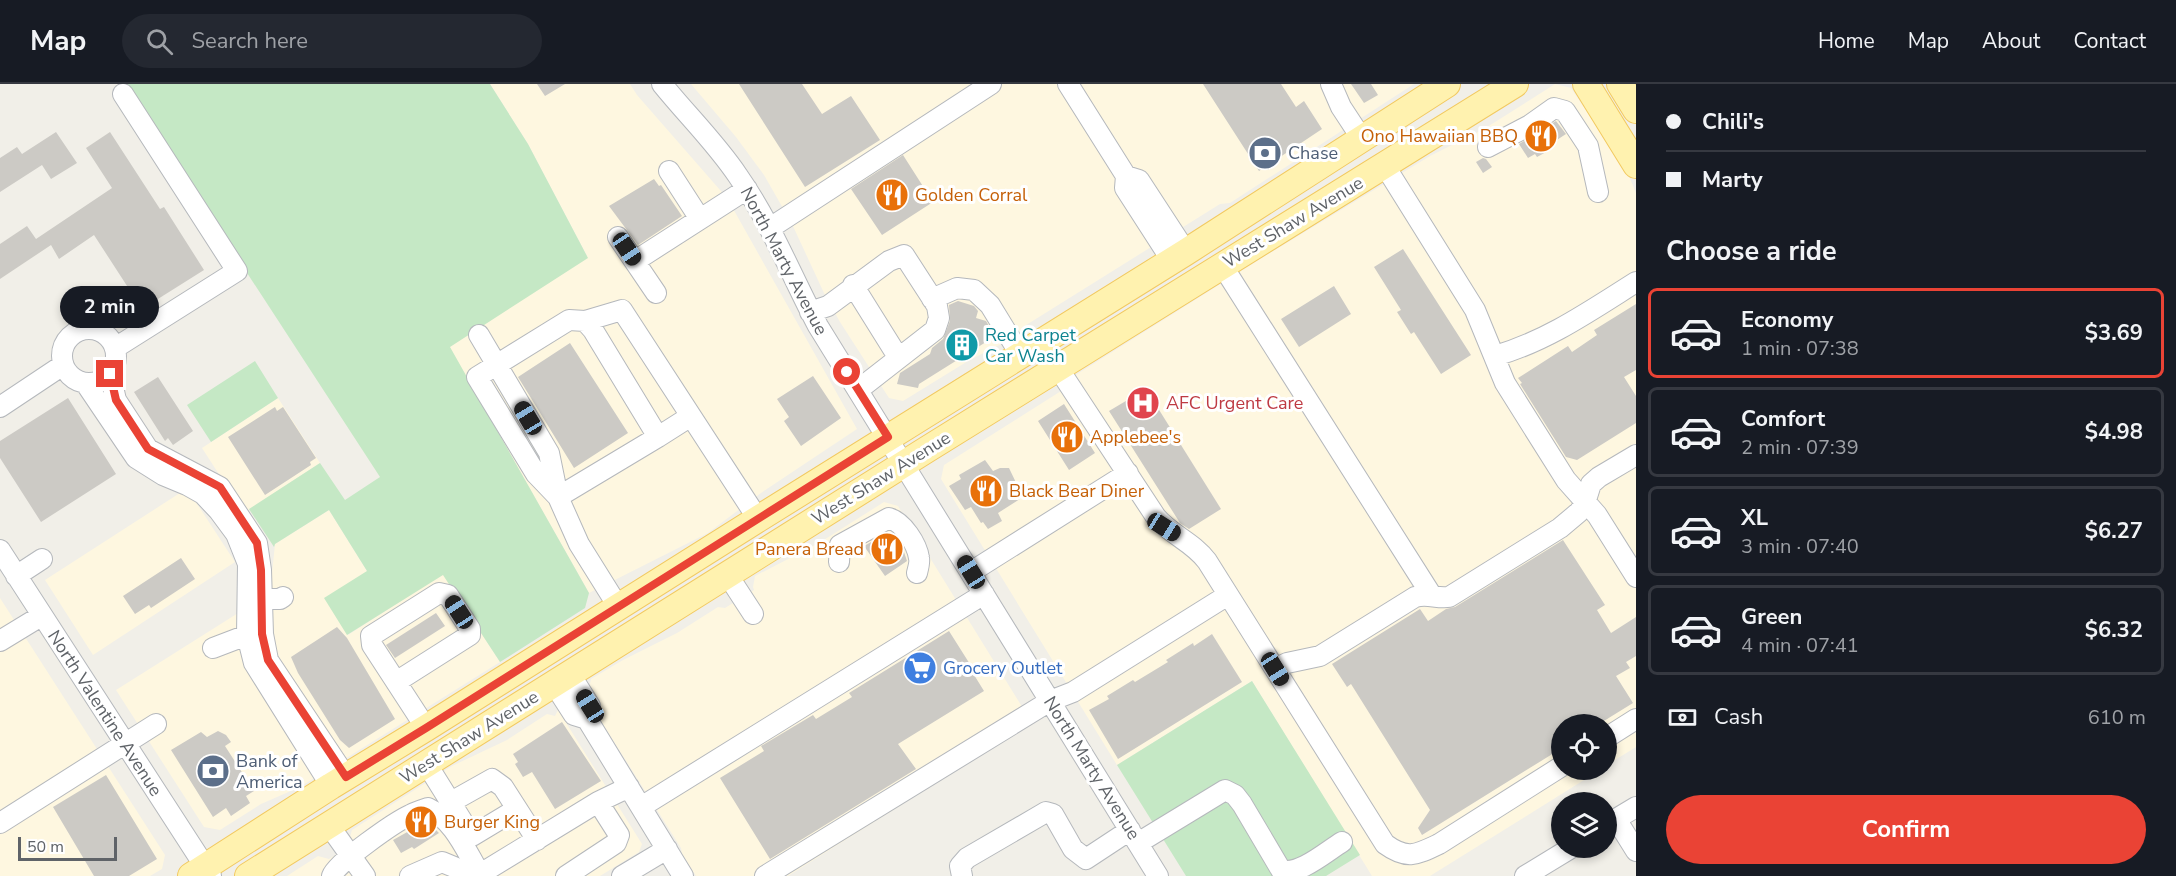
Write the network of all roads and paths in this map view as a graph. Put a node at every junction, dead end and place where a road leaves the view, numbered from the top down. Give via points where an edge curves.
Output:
1 (662, 84) edge
2 (991, 84) edge
3 (1068, 84) edge
4 (1331, 84) edge
5 (1447, 84) edge
6 (1515, 84) edge
7 (1586, 84) edge
8 (1620, 84) edge
9 (123, 94) dead end
10 (1636, 110) edge
11 (1362, 139) junction
12 (1488, 147) dead end
13 (1636, 165) edge
14 (1385, 166) junction
15 (669, 171) dead end
16 (747, 189) junction
17 (1598, 192) dead end
18 (700, 219) junction
19 (770, 228) junction
20 (618, 237) dead end
21 (1179, 257) junction
22 (635, 261) junction
23 (1222, 265) junction
24 (1636, 282) edge
25 (853, 285) junction
26 (656, 292) dead end
27 (933, 299) junction
28 (810, 312) junction
29 (585, 321) junction
30 (479, 335) dead end
31 (116, 348) junction
32 (1020, 354) junction
33 (1495, 356) junction
34 (898, 357) junction
35 (496, 364) junction
36 (63, 365) junction
37 (1059, 368) junction
38 (110, 374) junction
39 (86, 384) junction
40 (858, 390) junction
41 (0, 407) edge
42 (691, 416) junction
43 (658, 437) junction
44 (888, 437) junction
45 (1636, 454) edge
46 (904, 464) junction
47 (1128, 473) junction
48 (164, 474) junction
49 (558, 497) junction
50 (1585, 503) junction
51 (758, 519) junction
52 (0, 550) edge
53 (42, 559) dead end
54 (839, 562) dead end
55 (971, 572) junction
56 (917, 573) dead end
57 (727, 574) junction
58 (16, 576) junction
59 (1636, 577) edge
60 (984, 594) junction
61 (1228, 595) junction
62 (1432, 596) junction
63 (283, 597) dead end
64 (263, 599) junction
65 (619, 608) junction
66 (753, 614) dead end
67 (41, 616) junction
68 (255, 635) junction
69 (0, 641) edge
70 (213, 648) dead end
71 (1275, 669) junction
72 (562, 679) junction
73 (396, 682) junction
74 (1050, 701) junction
75 (1636, 719) edge
76 (156, 724) dead end
77 (426, 728) junction
78 (1617, 731) edge
79 (125, 743) junction
80 (426, 763) junction
81 (1551, 773) edge
82 (338, 781) junction
83 (629, 787) junction
84 (451, 802) junction
85 (598, 802) junction
86 (641, 807) junction
87 (1636, 807) edge
88 (517, 809) junction
89 (1617, 818) edge
90 (0, 823) edge
91 (328, 824) junction
92 (1617, 829) edge
93 (472, 836) junction
94 (1134, 836) junction
95 (537, 840) junction
96 (1342, 842) dead end
97 (667, 849) junction
98 (1636, 851) edge
99 (351, 856) junction
100 (1557, 858) edge
101 (202, 873) edge
102 (482, 874) edge
103 (1534, 874) edge
104 (682, 875) edge
105 (248, 876) edge
106 (332, 876) edge
107 (365, 876) edge
108 (410, 876) edge
109 (566, 876) edge
110 (622, 876) edge
111 (765, 876) edge
112 (962, 876) edge
113 (1158, 876) edge

1 - 16 street, North Marty Avenue via 725,157
2 - 19 street
3 - 21 street via 1126,176 1139,180
4 - 11 street
5 - 11 main road, West Shaw Avenue
6 - 14 main road, West Shaw Avenue
7 - 13 main road
8 - 10 main road
9 - 31 street via 237,271
11 - 21 main road, West Shaw Avenue
11 - 23 main road via 1350,166 1232,242 1222,253
12 - 17 street via 1554,108 1564,111 1588,146
14 - 23 main road, West Shaw Avenue
14 - 33 street via 1475,310
15 - 18 street
16 - 18 street
16 - 19 street, North Marty Avenue
18 - 22 street
19 - 28 street, North Marty Avenue
20 - 22 street
21 - 32 main road, West Shaw Avenue
21 - 37 main road via 1186,260 1179,274 1082,337
22 - 26 street
23 - 37 main road, West Shaw Avenue
23 - 62 street
24 - 33 street via 1551,334
25 - 27 street via 904,255
25 - 28 street via 828,306
25 - 34 street
27 - 32 street via 957,288 974,290 990,305
27 - 34 street via 939,318 935,330
28 - 40 street, North Marty Avenue
29 - 35 street via 569,320
29 - 42 street via 622,310
29 - 43 street
30 - 35 street
31 - 36 street via 97,330 79,331 65,342
31 - 38 street via 115,366
32 - 44 main road, West Shaw Avenue
33 - 50 street via 1505,383 1566,480
34 - 40 street
35 - 49 street via 477,377 536,474
36 - 39 street via 69,376
36 - 41 street
37 - 46 main road, West Shaw Avenue
37 - 47 street
38 - 39 street
38 - 48 street via 116,400
39 - 48 street via 136,458
40 - 44 street, North Marty Avenue
42 - 43 street
42 - 51 street
43 - 49 street
44 - 46 street, North Marty Avenue
44 - 51 main road, West Shaw Avenue
45 - 50 street via 1591,484
46 - 55 street, North Marty Avenue
46 - 57 main road, West Shaw Avenue
47 - 55 street
47 - 61 street via 1164,527 1199,551
48 - 64 street via 220,487 257,543
48 - 68 street via 204,494 236,534 248,564
49 - 65 street via 579,544
50 - 59 street via 1597,515
50 - 62 street via 1560,528 1449,597
51 - 65 main road, West Shaw Avenue
52 - 58 street, North Valentine Avenue
53 - 58 street
54 - 56 street via 840,545 889,518 898,520 912,542 919,559
55 - 60 street, North Marty Avenue
57 - 66 street
57 - 72 main road, West Shaw Avenue
58 - 67 street, North Valentine Avenue
60 - 74 street, North Marty Avenue
60 - 86 street
61 - 71 street
61 - 74 street via 1073,692
62 - 71 street via 1415,597 1320,656
63 - 64 street
64 - 68 street
65 - 72 main road via 613,629 557,668
65 - 77 main road, West Shaw Avenue
67 - 69 street
67 - 79 street, North Valentine Avenue
68 - 70 street
68 - 82 street
71 - 81 street via 1377,832 1397,853 1409,855 1439,844
72 - 80 main road, West Shaw Avenue
72 - 83 street via 574,715 587,719
73 - 73 street via 372,645 371,636 439,593 448,595 470,628 470,635
73 - 77 street
74 - 94 street, North Marty Avenue
74 - 111 street
75 - 78 street
76 - 79 street
77 - 82 main road, West Shaw Avenue
79 - 90 street
79 - 101 street, North Valentine Avenue
80 - 84 street
80 - 91 main road, West Shaw Avenue
82 - 101 main road, West Shaw Avenue
83 - 85 street
83 - 86 street
84 - 88 street via 492,779
84 - 93 street
85 - 95 street
85 - 109 street via 619,836 616,843
86 - 97 street
87 - 89 street
88 - 93 street
88 - 95 street
91 - 99 street
91 - 105 main road, West Shaw Avenue
92 - 98 street
93 - 102 street
94 - 96 street via 1225,790 1242,804 1281,870 1300,869
94 - 112 street via 1086,859 1073,849 1053,814 1046,812 967,858 960,866
94 - 113 street, North Marty Avenue
95 - 102 street
97 - 104 street
97 - 110 street
99 - 102 street via 409,815 428,808 440,813 451,826
99 - 106 street
99 - 107 street
100 - 103 street
102 - 108 street via 442,862

